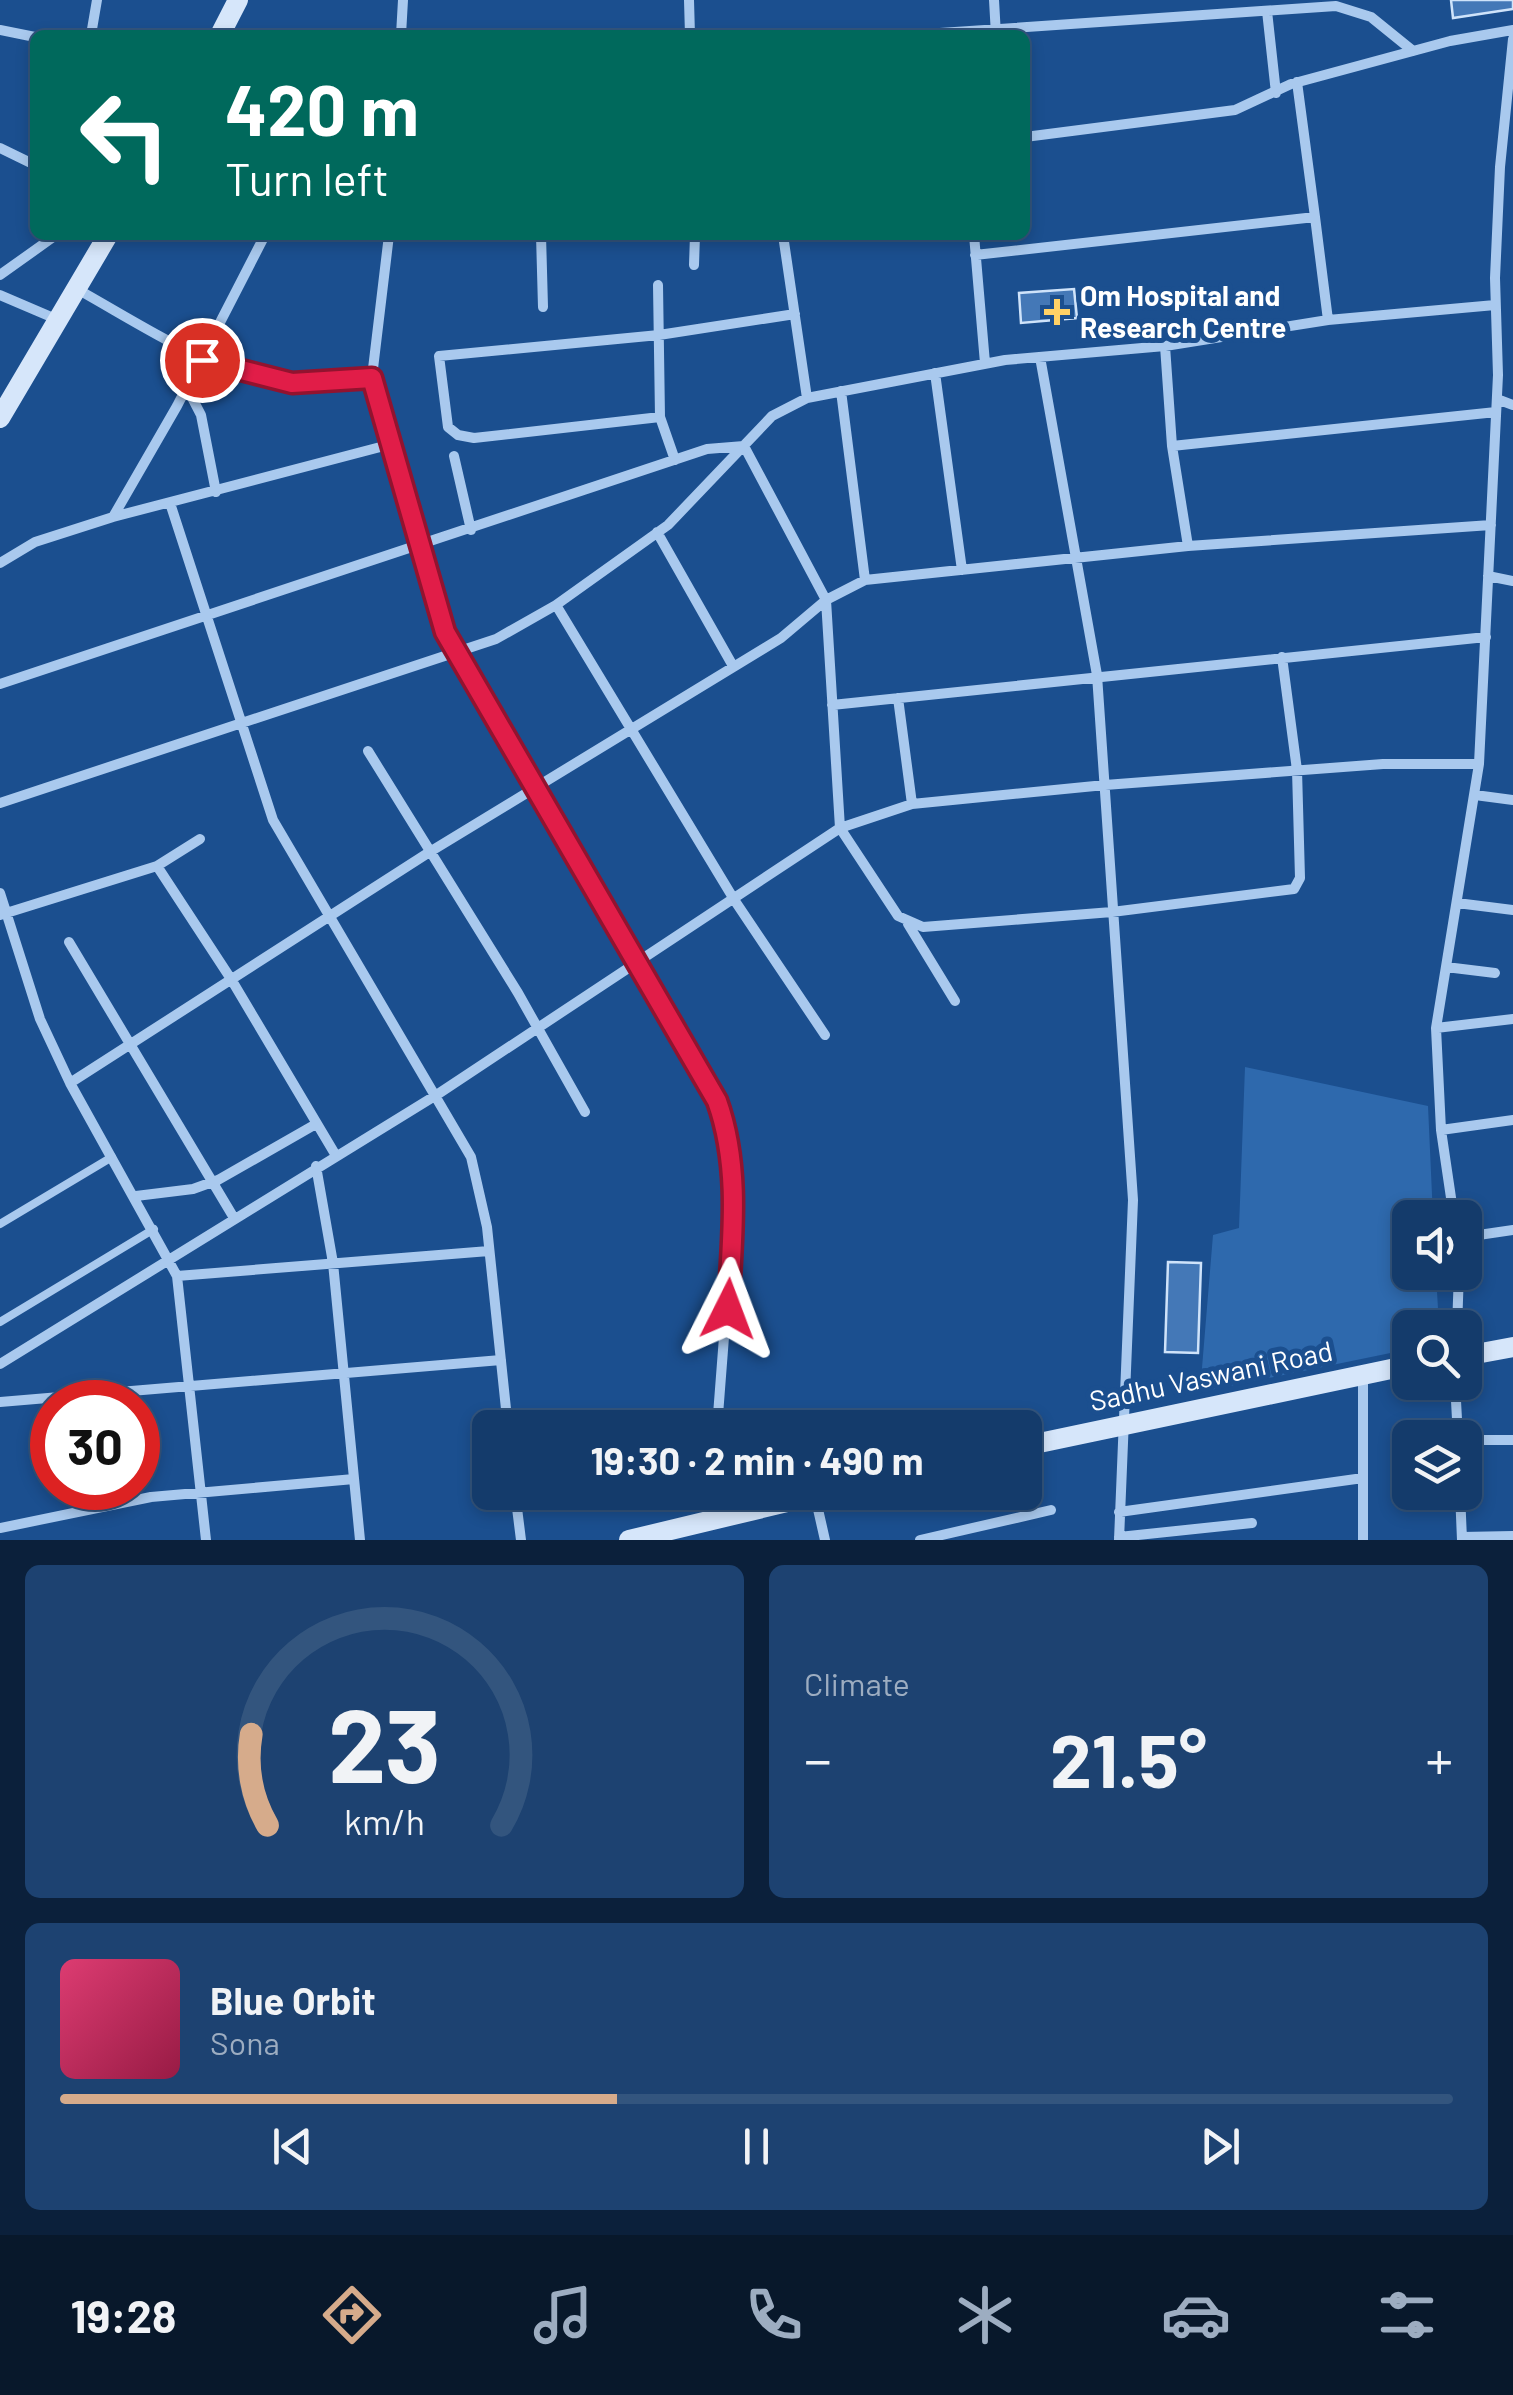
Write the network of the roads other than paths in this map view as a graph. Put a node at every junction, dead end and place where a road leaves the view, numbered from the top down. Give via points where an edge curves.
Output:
1 (97, 0) edge
2 (238, 0) edge
3 (403, 0) edge
4 (689, 0) edge
5 (994, 0) edge
6 (1267, 11) junction
7 (0, 30) edge
8 (91, 30) edge
9 (223, 30) edge
10 (401, 30) edge
11 (690, 30) edge
12 (996, 30) edge
13 (1010, 30) edge
14 (1513, 30) edge
15 (30, 35) edge
16 (1513, 39) edge
17 (1413, 51) junction
18 (1297, 82) junction
19 (1276, 94) junction
20 (1030, 136) edge
21 (0, 148) edge
22 (30, 163) edge
23 (1500, 167) junction
24 (1513, 167) edge
25 (1314, 218) junction
26 (49, 240) edge
27 (105, 240) edge
28 (262, 240) edge
29 (389, 240) edge
30 (540, 240) edge
31 (695, 240) edge
32 (784, 240) edge
33 (974, 240) edge
34 (975, 255) junction
35 (694, 264) dead end
36 (0, 275) edge
37 (658, 285) dead end
38 (77, 289) junction
39 (0, 295) edge
40 (1495, 304) junction
41 (543, 307) dead end
42 (795, 314) junction
43 (56, 319) junction
44 (1328, 320) junction
45 (659, 335) junction
46 (1513, 338) edge
47 (1498, 339) junction
48 (1165, 346) junction
49 (1040, 356) junction
50 (202, 360) junction
51 (985, 364) junction
52 (936, 373) junction
53 (372, 378) junction
54 (187, 388) junction
55 (841, 391) junction
56 (807, 398) junction
57 (1497, 399) junction
58 (1513, 405) edge
59 (1496, 412) junction
60 (660, 417) junction
61 (0, 418) edge
62 (388, 445) junction
63 (744, 446) junction
64 (1172, 446) junction
65 (454, 456) dead end
66 (675, 460) junction
67 (216, 492) junction
68 (170, 503) junction
69 (113, 517) junction
70 (1490, 525) junction
71 (471, 530) junction
72 (657, 532) junction
73 (1188, 546) junction
74 (418, 548) junction
75 (1077, 558) junction
76 (0, 563) edge
77 (962, 570) junction
78 (1488, 576) junction
79 (865, 580) junction
80 (1513, 581) edge
81 (826, 600) junction
82 (556, 605) junction
83 (204, 614) junction
84 (1486, 637) junction
85 (456, 654) junction
86 (1282, 657) junction
87 (734, 666) junction
88 (1098, 675) junction
89 (0, 684) edge
90 (898, 698) junction
91 (832, 705) junction
92 (242, 724) junction
93 (632, 730) junction
94 (368, 751) dead end
95 (1478, 764) junction
96 (1296, 770) junction
97 (1105, 785) junction
98 (533, 790) junction
99 (1475, 795) junction
100 (1513, 800) edge
101 (0, 803) edge
102 (912, 804) junction
103 (840, 828) junction
104 (200, 839) dead end
105 (428, 854) junction
106 (157, 866) junction
107 (0, 894) edge
108 (735, 901) junction
109 (1457, 903) junction
110 (1513, 910) edge
111 (1112, 912) junction
112 (4, 914) edge
113 (331, 916) junction
114 (908, 924) junction
115 (69, 942) dead end
116 (641, 964) junction
117 (1446, 967) junction
118 (1495, 973) dead end
119 (232, 979) junction
120 (954, 1001) dead end
121 (1513, 1019) edge
122 (1436, 1028) junction
123 (538, 1030) junction
124 (825, 1034) dead end
125 (130, 1045) junction
126 (70, 1083) junction
127 (438, 1094) junction
128 (585, 1112) dead end
129 (1513, 1120) edge
130 (316, 1124) junction
131 (1441, 1130) junction
132 (335, 1154) junction
133 (114, 1156) junction
134 (316, 1166) junction
135 (213, 1182) junction
136 (136, 1196) junction
137 (1451, 1200) edge
138 (234, 1218) junction
139 (0, 1224) edge
140 (154, 1229) junction
141 (1513, 1230) edge
142 (1482, 1235) edge
143 (489, 1252) junction
144 (170, 1258) junction
145 (333, 1263) junction
146 (177, 1276) junction
147 (0, 1322) edge
148 (1513, 1347) edge
149 (1482, 1353) edge
150 (501, 1360) junction
151 (0, 1364) edge
152 (1392, 1368) edge
153 (1364, 1372) junction
154 (345, 1376) junction
155 (191, 1389) junction
156 (0, 1402) edge
157 (506, 1410) edge
158 (718, 1410) edge
159 (1124, 1422) junction
160 (1482, 1440) edge
161 (1513, 1440) edge
162 (1042, 1442) edge
163 (1363, 1478) junction
164 (354, 1479) junction
165 (201, 1493) junction
166 (518, 1510) edge
167 (716, 1510) edge
168 (754, 1510) edge
169 (823, 1510) edge
170 (1051, 1510) dead end
171 (1461, 1510) edge
172 (1119, 1512) junction
173 (716, 1519) junction
174 (1252, 1523) dead end
175 (0, 1528) edge
176 (1513, 1536) edge
177 (1119, 1538) edge
178 (1462, 1538) edge
179 (206, 1540) edge
180 (360, 1540) edge
181 (520, 1540) edge
182 (628, 1540) edge
183 (825, 1540) edge
184 (920, 1540) edge
185 (1362, 1540) edge

1 - 8 street
2 - 9 street
3 - 10 street
4 - 11 street
5 - 12 street
6 - 13 street
6 - 17 street via 1336,6 1370,17
6 - 19 street
7 - 15 street
14 - 17 street
16 - 23 street
17 - 18 street
18 - 19 street
18 - 25 street
19 - 20 street via 1236,110
21 - 22 street
23 - 24 street
23 - 40 street
25 - 34 street
25 - 44 street
26 - 36 street
27 - 38 street
28 - 50 street
29 - 53 street
30 - 41 street
31 - 35 street
32 - 42 street
33 - 34 street
34 - 51 street
37 - 45 street
38 - 43 street
38 - 50 street
39 - 43 street
40 - 44 street
40 - 47 street
42 - 45 street
42 - 56 street
43 - 61 street
44 - 48 street
45 - 60 street
45 - 60 street via 439,356 448,427 458,435
46 - 47 street
47 - 57 street
48 - 49 street
48 - 64 street
49 - 51 street
49 - 75 street
50 - 53 street via 292,383
50 - 54 street
51 - 52 street
52 - 55 street
52 - 77 street
53 - 62 street
54 - 67 street via 201,415
54 - 69 street
55 - 56 street
55 - 79 street
56 - 63 street via 772,416
57 - 58 street
57 - 59 street
59 - 64 street
59 - 70 street
60 - 66 street
62 - 67 street
62 - 74 street
63 - 66 street
63 - 72 street
63 - 81 street
64 - 73 street
65 - 71 street
66 - 71 street
67 - 68 street
68 - 69 street
68 - 83 street
69 - 76 street via 35,542
70 - 73 street
70 - 78 street
71 - 74 street
72 - 82 street
72 - 87 street
73 - 75 street
74 - 83 street
74 - 85 street
75 - 77 street
75 - 88 street
77 - 79 street
78 - 80 street
78 - 84 street
79 - 81 street
81 - 87 street
81 - 91 street
82 - 85 street
82 - 93 street
83 - 89 street
83 - 92 street
84 - 86 street
84 - 95 street
85 - 92 street
85 - 98 street
86 - 88 street
86 - 96 street
87 - 93 street
88 - 90 street
88 - 97 street
90 - 91 street
90 - 102 street
91 - 103 street
92 - 101 street
92 - 113 street via 273,820
93 - 98 street
93 - 108 street
94 - 105 street
95 - 96 street
95 - 99 street
96 - 97 street
96 - 111 street via 1300,878 1294,889
97 - 102 street
97 - 111 street
98 - 105 street
98 - 116 street
99 - 100 street
99 - 109 street
102 - 103 street
103 - 108 street
103 - 114 street
104 - 106 street
105 - 113 street
105 - 123 street
106 - 112 street
106 - 119 street
107 - 112 street
108 - 116 street
108 - 124 street
109 - 110 street
109 - 117 street
111 - 114 street
111 - 159 street via 1133,1200
112 - 126 street
113 - 119 street
113 - 127 street
114 - 120 street
115 - 125 street
116 - 123 street
116 - 158 street via 728,1132 732,1234
117 - 118 street
117 - 122 street
119 - 125 street
119 - 130 street
121 - 122 street
122 - 131 street
123 - 127 street
123 - 128 street
125 - 126 street
125 - 135 street
126 - 133 street
127 - 132 street
127 - 143 street via 471,1157
129 - 131 street
130 - 132 street
130 - 135 street
131 - 137 street
132 - 134 street
133 - 136 street
133 - 139 lane
134 - 138 street
134 - 145 street
135 - 136 street
135 - 138 street
136 - 140 street
138 - 144 street
140 - 144 street
140 - 147 lane
141 - 142 street
143 - 145 street
143 - 150 street
144 - 146 street
144 - 151 street
145 - 146 street
145 - 154 street
146 - 155 street
148 - 149 street
150 - 154 street
150 - 157 street
152 - 153 street, Sadhu Vaswani Road
153 - 159 street, Sadhu Vaswani Road
153 - 163 street
154 - 155 street
154 - 164 street
155 - 156 street
155 - 165 street
159 - 162 street, Sadhu Vaswani Road
159 - 172 street
160 - 161 street
163 - 172 street
163 - 185 street
164 - 165 street
164 - 180 street
165 - 175 street
165 - 179 street
166 - 181 street
167 - 173 street
168 - 173 street
169 - 183 street
170 - 184 street
171 - 178 street
172 - 177 street
173 - 182 street
174 - 177 street
176 - 178 street

